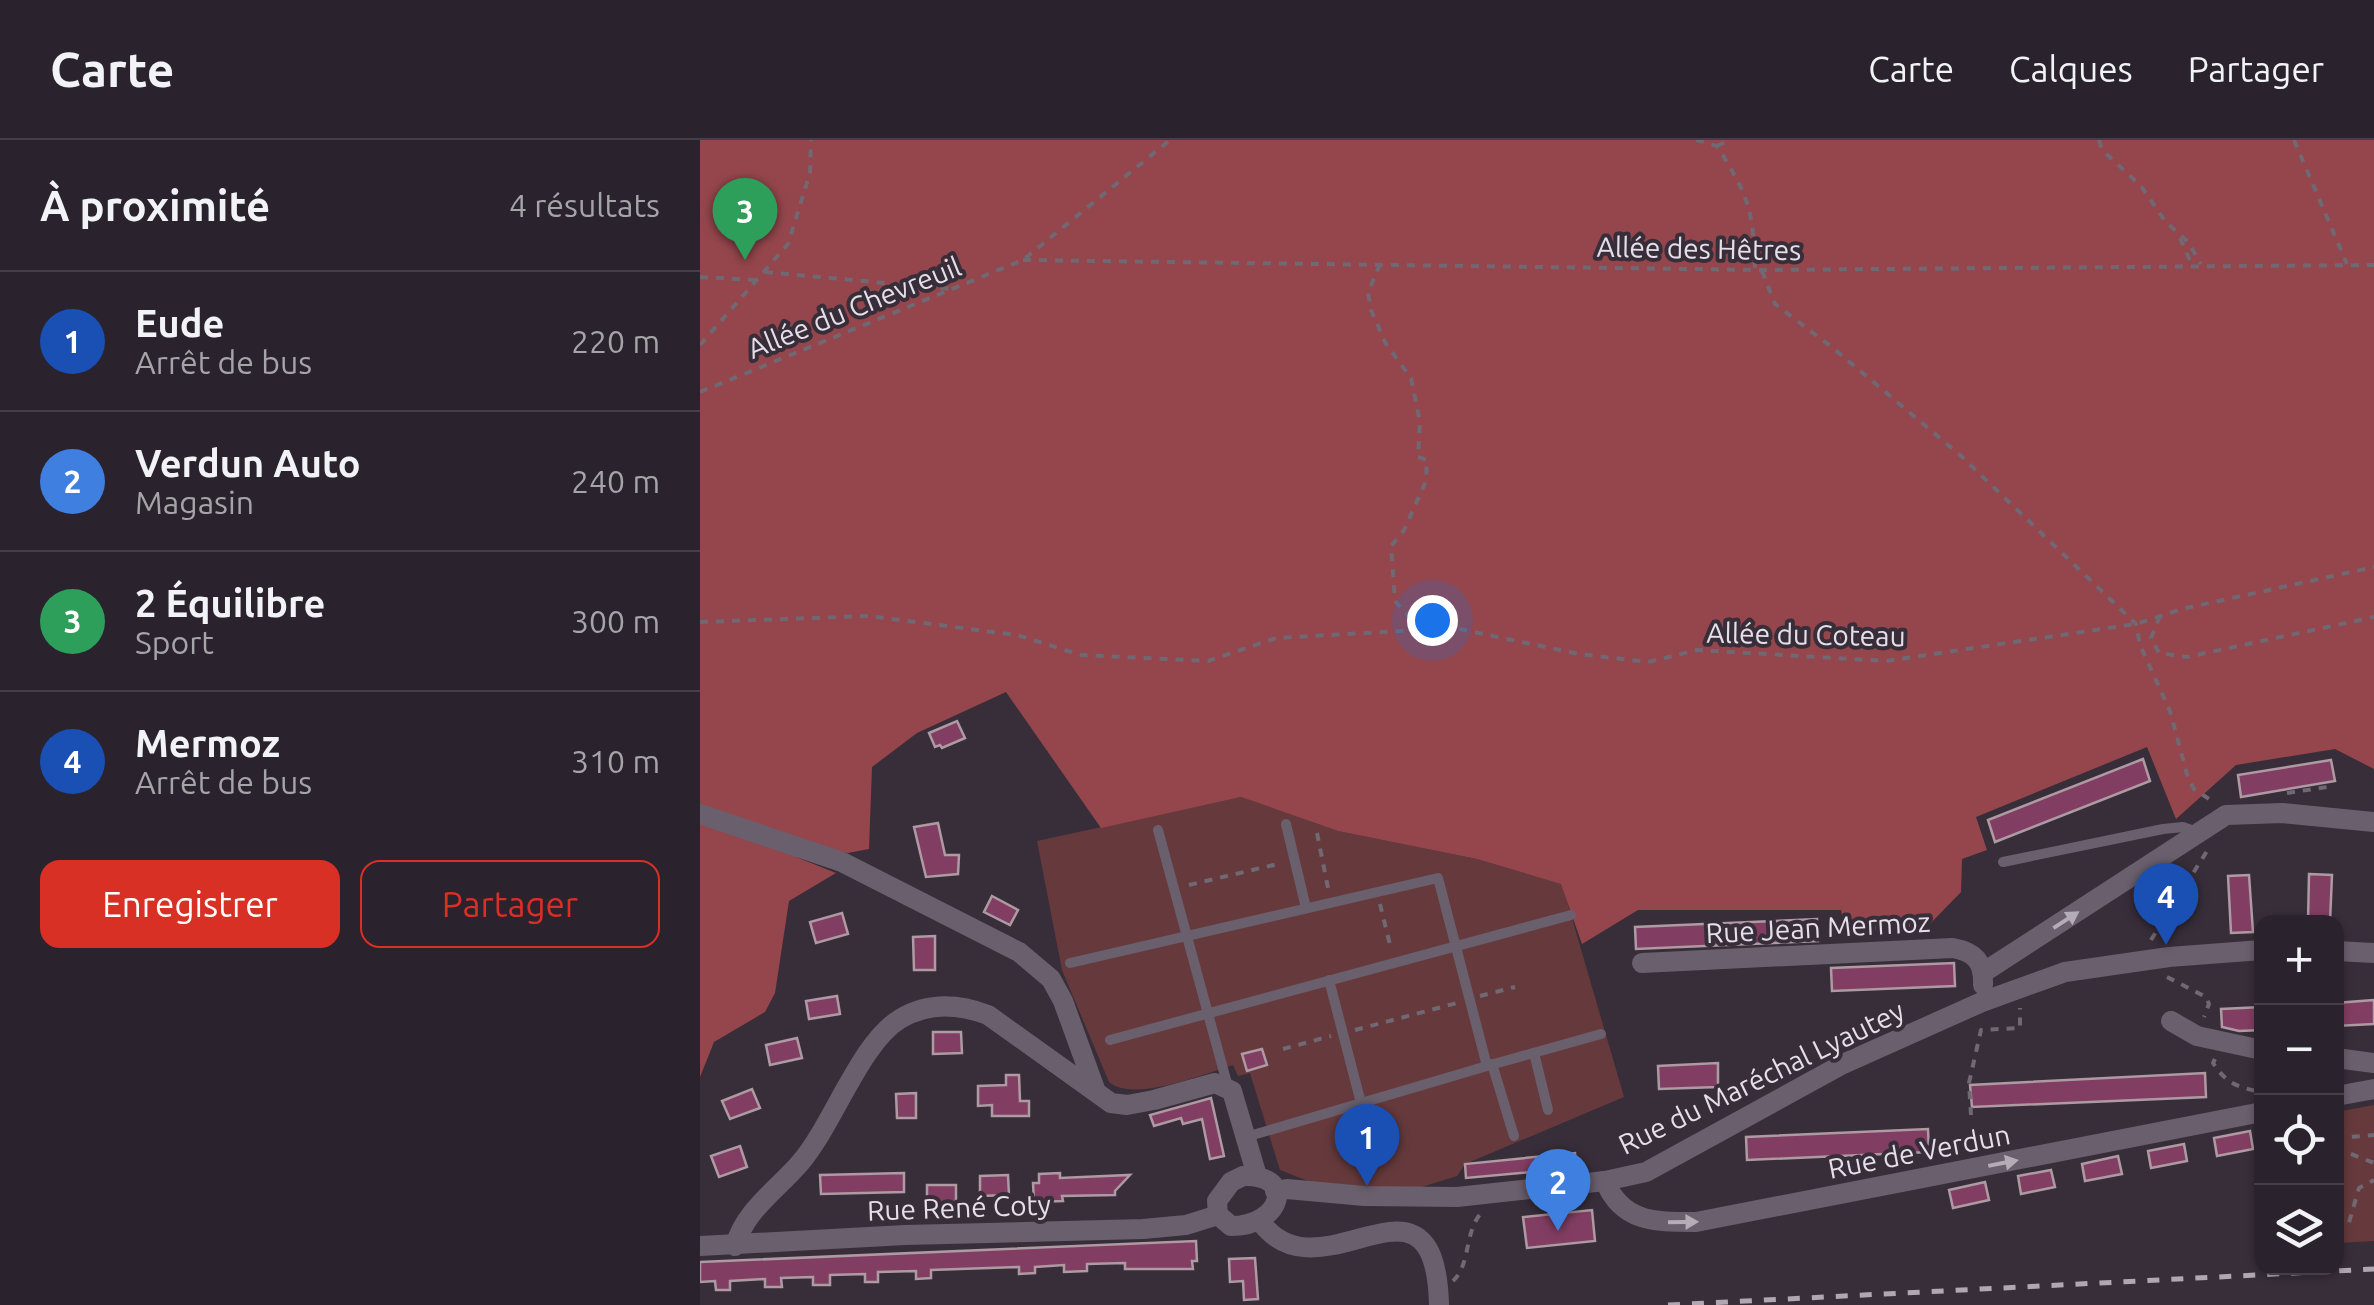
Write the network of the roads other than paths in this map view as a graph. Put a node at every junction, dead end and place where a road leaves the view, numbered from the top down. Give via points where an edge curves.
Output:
1 (700, 814) edge
2 (2374, 822) edge
3 (1286, 824) dead end
4 (1158, 830) dead end
5 (2201, 834) junction
6 (2003, 862) dead end
7 (1306, 908) junction
8 (1571, 915) dead end
9 (1187, 936) junction
10 (1456, 946) junction
11 (2254, 951) edge
12 (2344, 951) edge
13 (2374, 953) edge
14 (1070, 963) dead end
15 (1642, 963) dead end
16 (1984, 972) junction
17 (1330, 980) junction
18 (1982, 1002) junction
19 (1208, 1013) junction
20 (2172, 1021) dead end
21 (1601, 1034) dead end
22 (1110, 1040) dead end
23 (2254, 1049) edge
24 (1534, 1053) junction
25 (2344, 1059) edge
26 (2374, 1062) edge
27 (1490, 1065) junction
28 (1228, 1088) junction
29 (2374, 1089) edge
30 (1096, 1091) junction
31 (2341, 1095) edge
32 (1362, 1103) junction
33 (1548, 1110) dead end
34 (2254, 1114) edge
35 (1514, 1136) dead end
36 (1246, 1137) junction
37 (1257, 1176) junction
38 (1605, 1181) junction
39 (1276, 1191) junction
40 (1218, 1215) junction
41 (1260, 1220) junction
42 (700, 1246) edge
43 (735, 1246) junction
44 (1439, 1305) edge

1 - 30 street via 842,862 1019,952 1051,979
2 - 5 street via 2226,815
3 - 7 lane
4 - 9 lane
5 - 6 lane via 2163,829
16 -> 5 street
7 - 9 lane
7 - 10 lane via 1438,878
8 - 10 lane
9 - 14 lane
9 - 19 lane
10 - 17 lane
10 - 27 lane
11 - 18 street, Rue du Maréchal Lyautey via 2082,970
12 - 13 street
15 - 16 street, Rue Jean Mermoz via 1953,948 1970,951
16 - 18 street
17 - 19 lane
17 - 32 lane
18 - 38 street, Rue du Maréchal Lyautey via 1843,1064 1646,1172
19 - 22 lane
19 - 28 lane
20 - 23 street via 2197,1036
21 - 24 lane
24 - 27 lane
24 - 33 lane
25 - 26 street
27 - 32 lane
27 - 35 lane
28 - 30 street via 1216,1083 1127,1105
28 - 36 street
29 - 31 street
30 - 43 street via 988,1015 966,1007 917,1012 883,1034 820,1138 746,1219
32 - 36 lane
38 -> 34 street, Rue de Verdun via 1613,1201 1649,1222 1696,1222
36 - 37 street
37 - 39 street
37 - 40 street via 1231,1182 1217,1201
38 - 39 street, Rue du Maréchal Lyautey via 1420,1198
39 - 41 street via 1274,1208
40 - 41 street via 1231,1226
40 - 43 street, Rue René Coty via 1143,1228
41 - 44 street via 1274,1242 1314,1256 1386,1236 1424,1244
42 - 43 street, Rue René Coty

